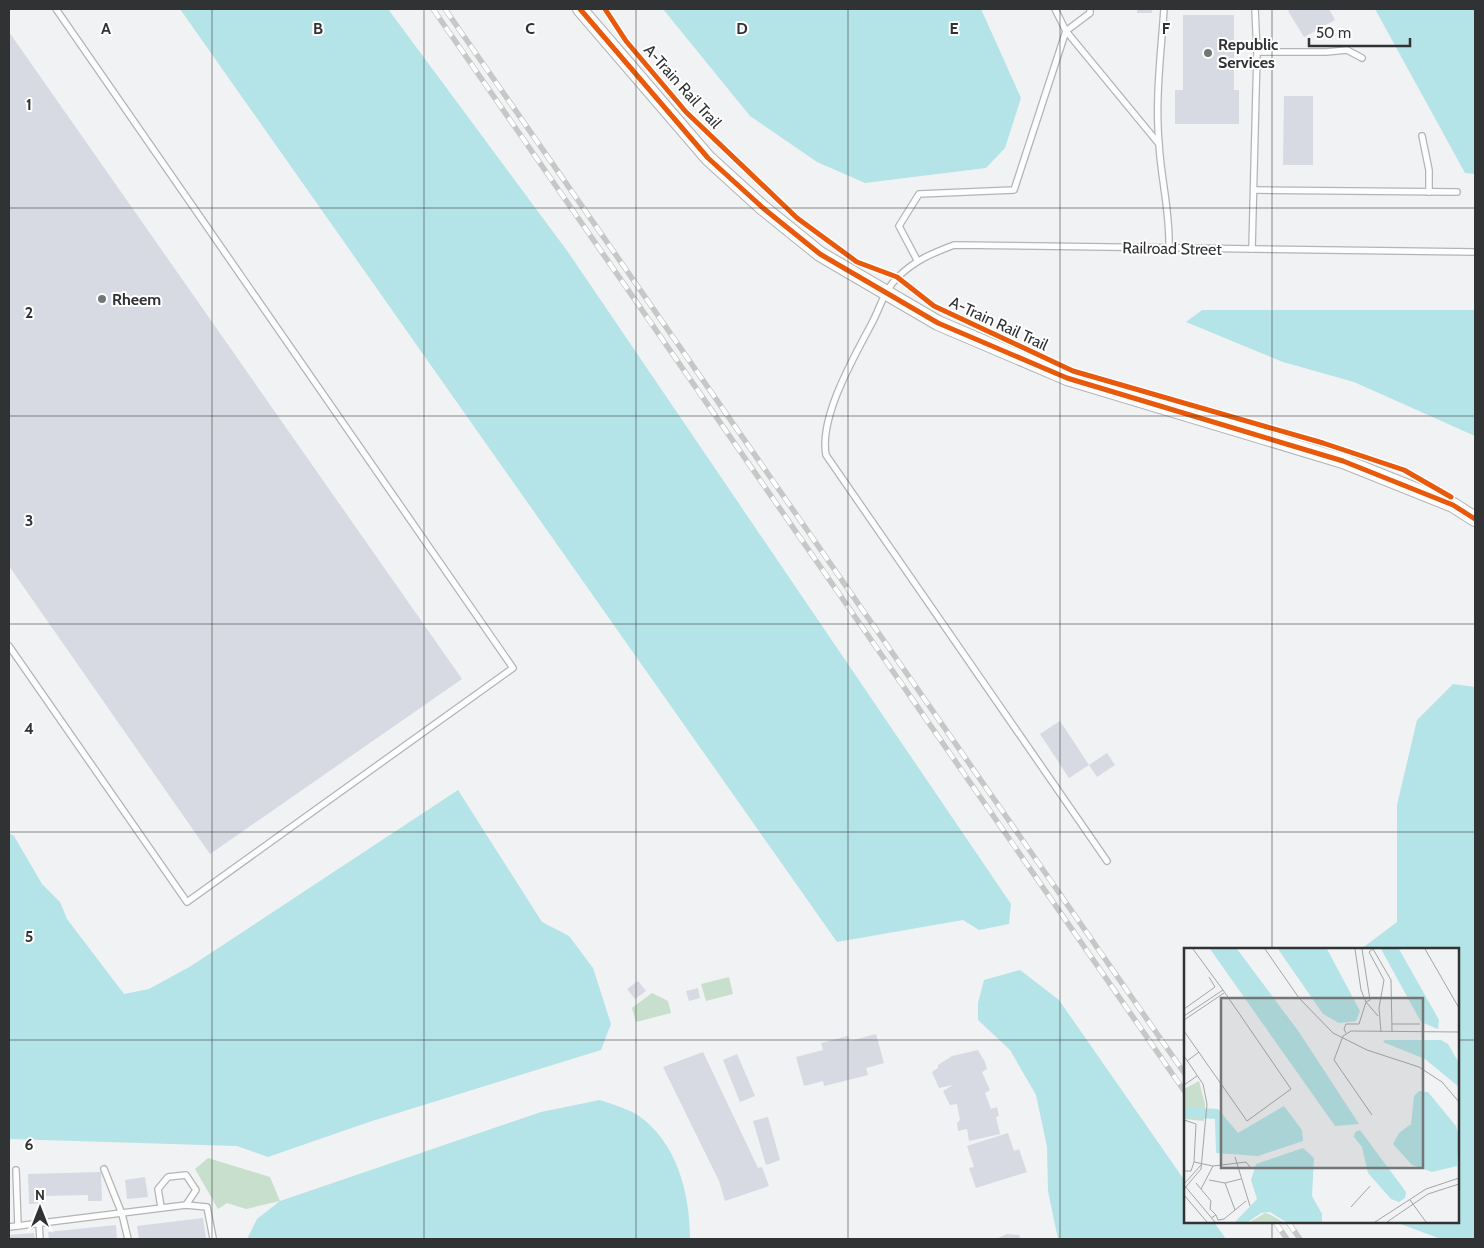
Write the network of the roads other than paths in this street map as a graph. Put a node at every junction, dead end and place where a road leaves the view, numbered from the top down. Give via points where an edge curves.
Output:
1 (56, 9) edge
2 (580, 9) edge
3 (1055, 9) edge
4 (1090, 9) edge
5 (1164, 9) edge
6 (1255, 9) edge
7 (1066, 31) junction
8 (1257, 52) junction
9 (1362, 58) dead end
10 (1422, 136) dead end
11 (1159, 144) junction
12 (1254, 190) junction
13 (1429, 192) junction
14 (1457, 192) dead end
15 (1170, 248) junction
16 (1252, 249) junction
17 (1475, 252) edge
18 (917, 260) junction
19 (885, 292) junction
20 (1475, 519) edge
21 (9, 646) edge
22 (1107, 861) dead end
23 (104, 1169) dead end
24 (16, 1170) dead end
25 (186, 1205) junction
26 (161, 1207) junction
27 (122, 1214) junction
28 (38, 1224) junction
29 (18, 1226) junction
30 (9, 1227) edge
31 (213, 1238) edge
32 (40, 1239) edge
33 (128, 1239) edge

1 - 21 lane via 513,668 188,902
2 - 19 street via 708,158 820,254
3 - 7 lane
4 - 7 lane via 1090,13
5 - 11 lane
6 - 8 lane
7 - 11 lane
7 - 18 lane via 1014,190 920,194 899,226
8 - 9 lane via 1347,50
8 - 12 lane
10 - 13 lane via 1429,170
11 - 15 lane
12 - 13 lane
12 - 16 lane
13 - 14 lane
15 - 16 lane, Railroad Street
15 - 18 lane, Railroad Street via 954,245
16 - 17 lane, Railroad Street
18 - 19 lane, Railroad Street
19 - 20 street via 938,323 1067,378 1344,460 1453,505
19 - 22 lane, Railroad Street via 850,362 828,421 824,442 826,455
23 - 27 lane
24 - 29 lane
25 - 26 lane
25 - 26 lane via 196,1190 186,1175 168,1177 158,1189
25 - 31 lane via 207,1207
26 - 27 lane
27 - 28 lane
27 - 33 lane
28 - 29 lane
28 - 32 lane
29 - 30 lane

